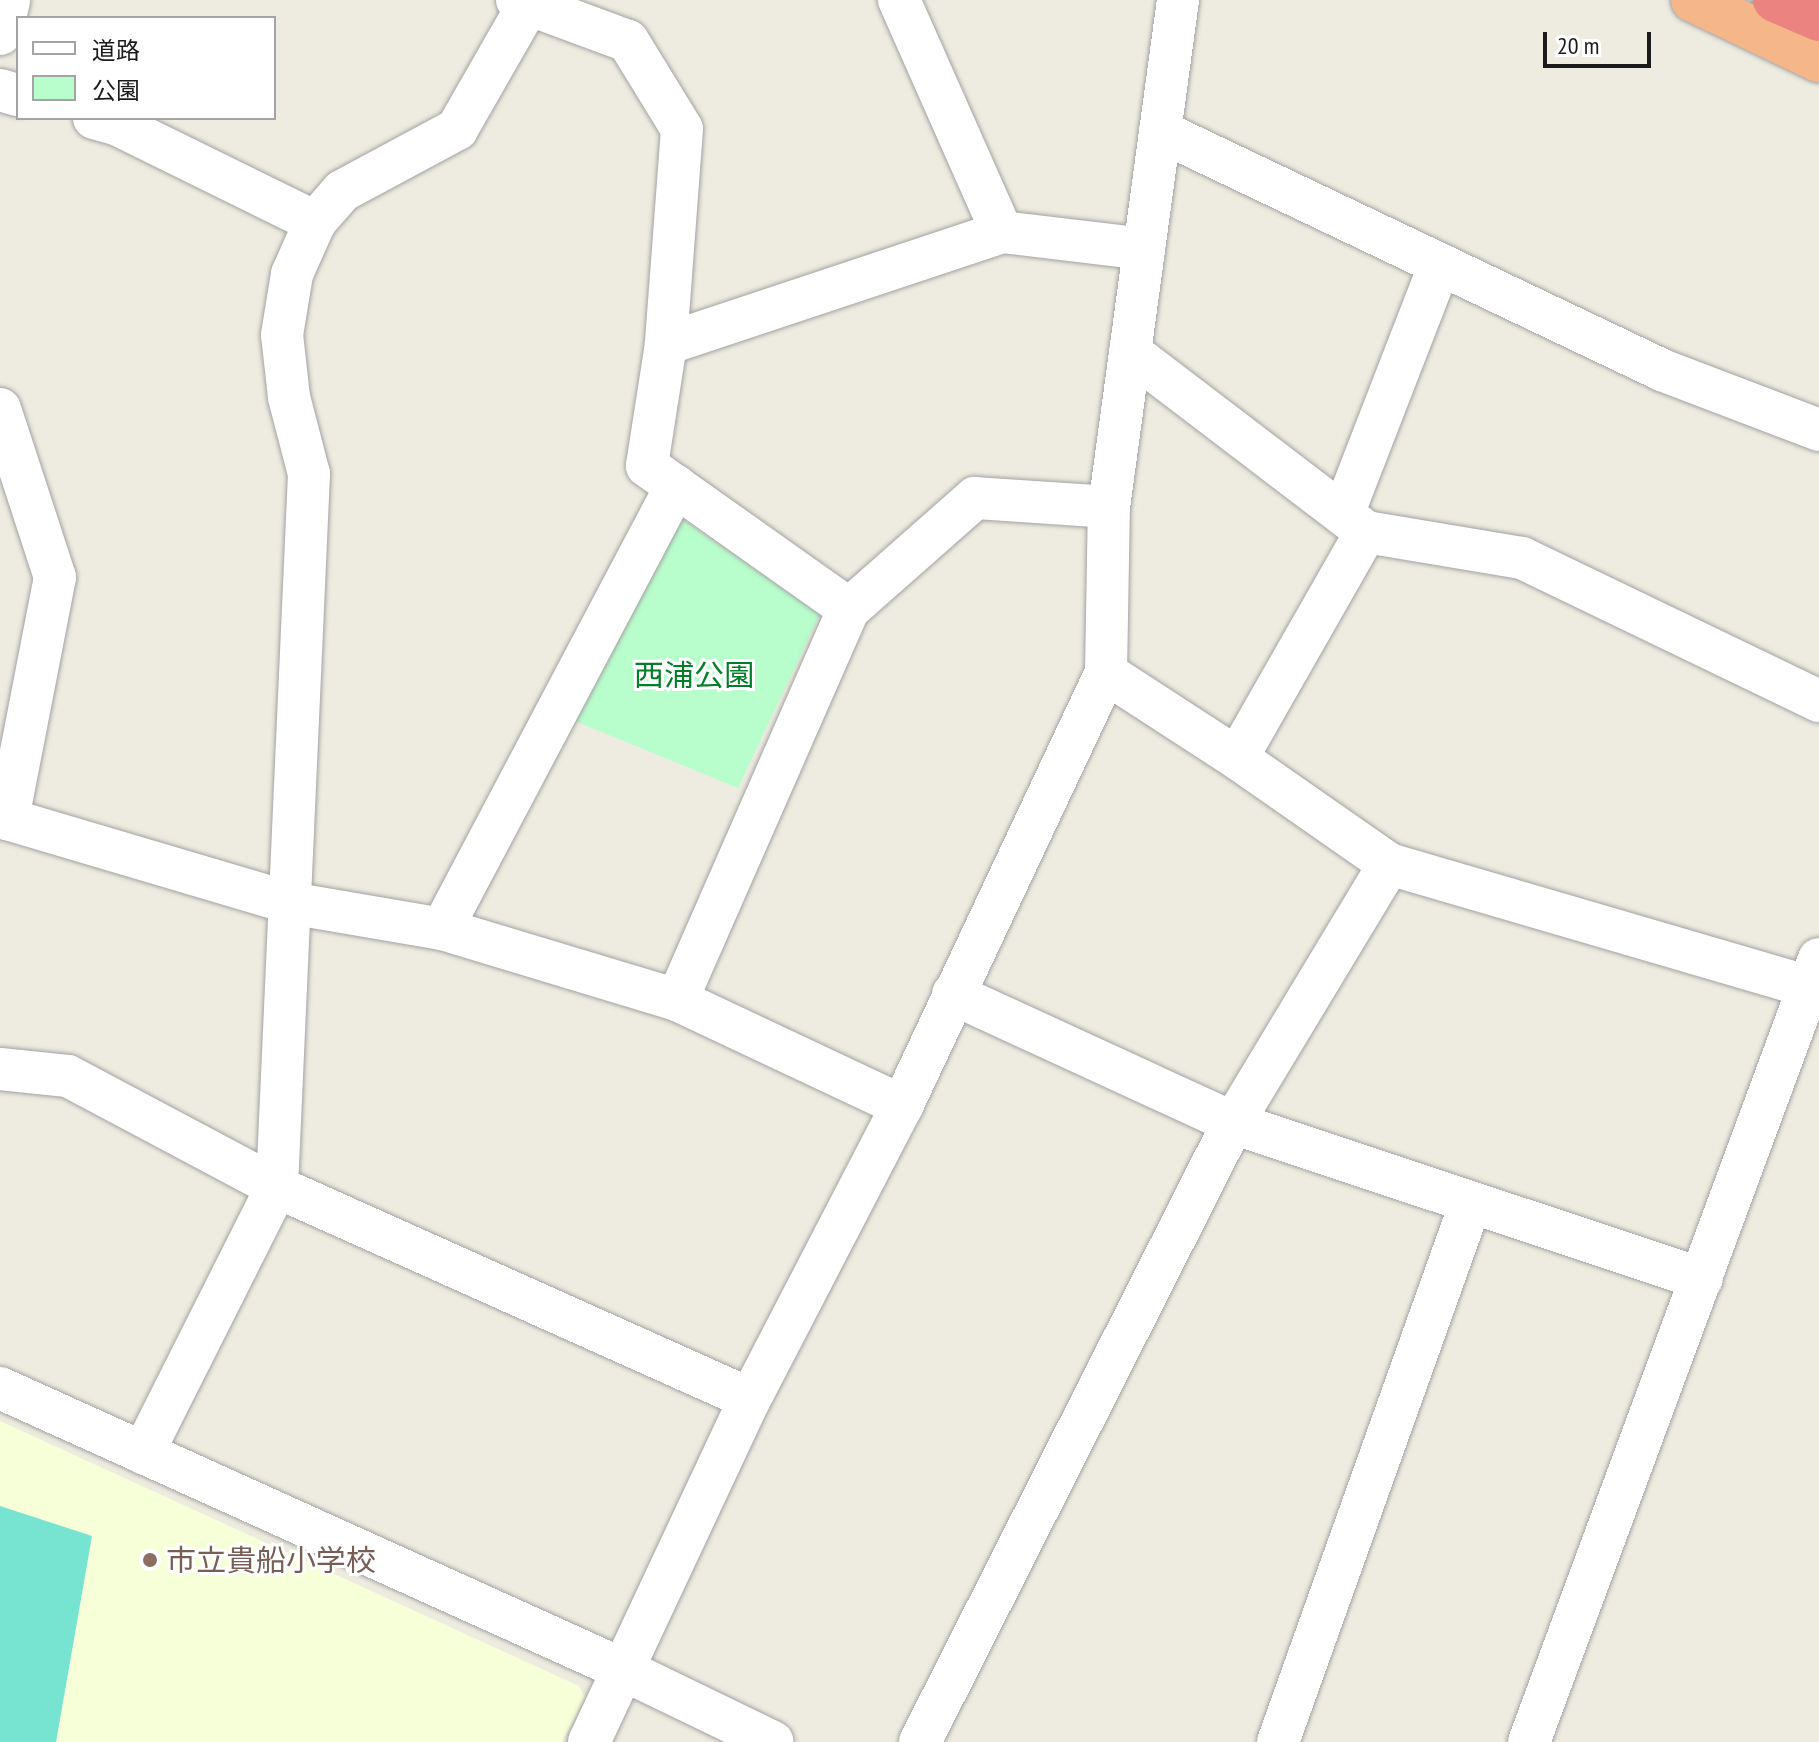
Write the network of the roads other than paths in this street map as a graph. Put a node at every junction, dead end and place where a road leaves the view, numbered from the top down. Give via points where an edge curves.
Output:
1 (8, 0) edge
2 (899, 0) edge
3 (1178, 0) edge
4 (1693, 0) edge
5 (1775, 0) edge
6 (525, 1) edge
7 (1819, 19) edge
8 (0, 33) edge
9 (1819, 60) edge
10 (101, 120) edge
11 (1160, 131) junction
12 (315, 222) junction
13 (1002, 232) junction
14 (1144, 249) junction
15 (1440, 264) junction
16 (666, 344) junction
17 (1130, 352) junction
18 (0, 409) edge
19 (1819, 430) edge
20 (676, 486) junction
21 (1109, 507) junction
22 (1354, 523) junction
23 (849, 609) junction
24 (1106, 673) junction
25 (1819, 701) edge
26 (1237, 758) junction
27 (4, 818) edge
28 (1389, 864) junction
29 (290, 903) junction
30 (442, 929) junction
31 (1816, 979) edge
32 (953, 994) junction
33 (677, 1000) junction
34 (0, 1069) edge
35 (902, 1106) junction
36 (1233, 1123) junction
37 (277, 1187) junction
38 (1471, 1202) junction
39 (1702, 1279) junction
40 (0, 1388) edge
41 (750, 1399) junction
42 (143, 1453) junction
43 (624, 1670) junction
44 (589, 1742) edge
45 (773, 1742) edge
46 (920, 1742) edge
47 (1278, 1742) edge
48 (1529, 1742) edge

1 - 8 street
2 - 13 street
3 - 11 street
4 - 9 highway
5 - 7 highway
6 - 12 street via 457,129 342,191
6 - 16 street via 628,41 682,129
10 - 12 street
11 - 14 street
11 - 15 street
12 - 29 street via 292,274 282,335 289,397 309,474
13 - 14 street
13 - 16 street
14 - 17 street
15 - 19 street via 1662,370
15 - 22 street
16 - 20 street via 647,466
17 - 21 street
17 - 22 street
18 - 27 street via 55,577
20 - 23 street
20 - 30 street
21 - 23 street via 975,498
21 - 24 street
22 - 25 street via 1522,558
22 - 26 street
23 - 33 street
24 - 26 street
24 - 32 street
26 - 28 street
27 - 29 street
28 - 31 street
28 - 36 street
29 - 30 street
29 - 37 street
30 - 33 street
31 - 39 street
32 - 35 street
32 - 36 street
33 - 35 street
34 - 37 street via 68,1076
35 - 41 street
36 - 38 street
36 - 46 street
37 - 41 street
37 - 42 street
38 - 39 street
38 - 47 street
39 - 48 street
40 - 42 street
41 - 43 street
42 - 43 street
43 - 44 street
43 - 45 street

